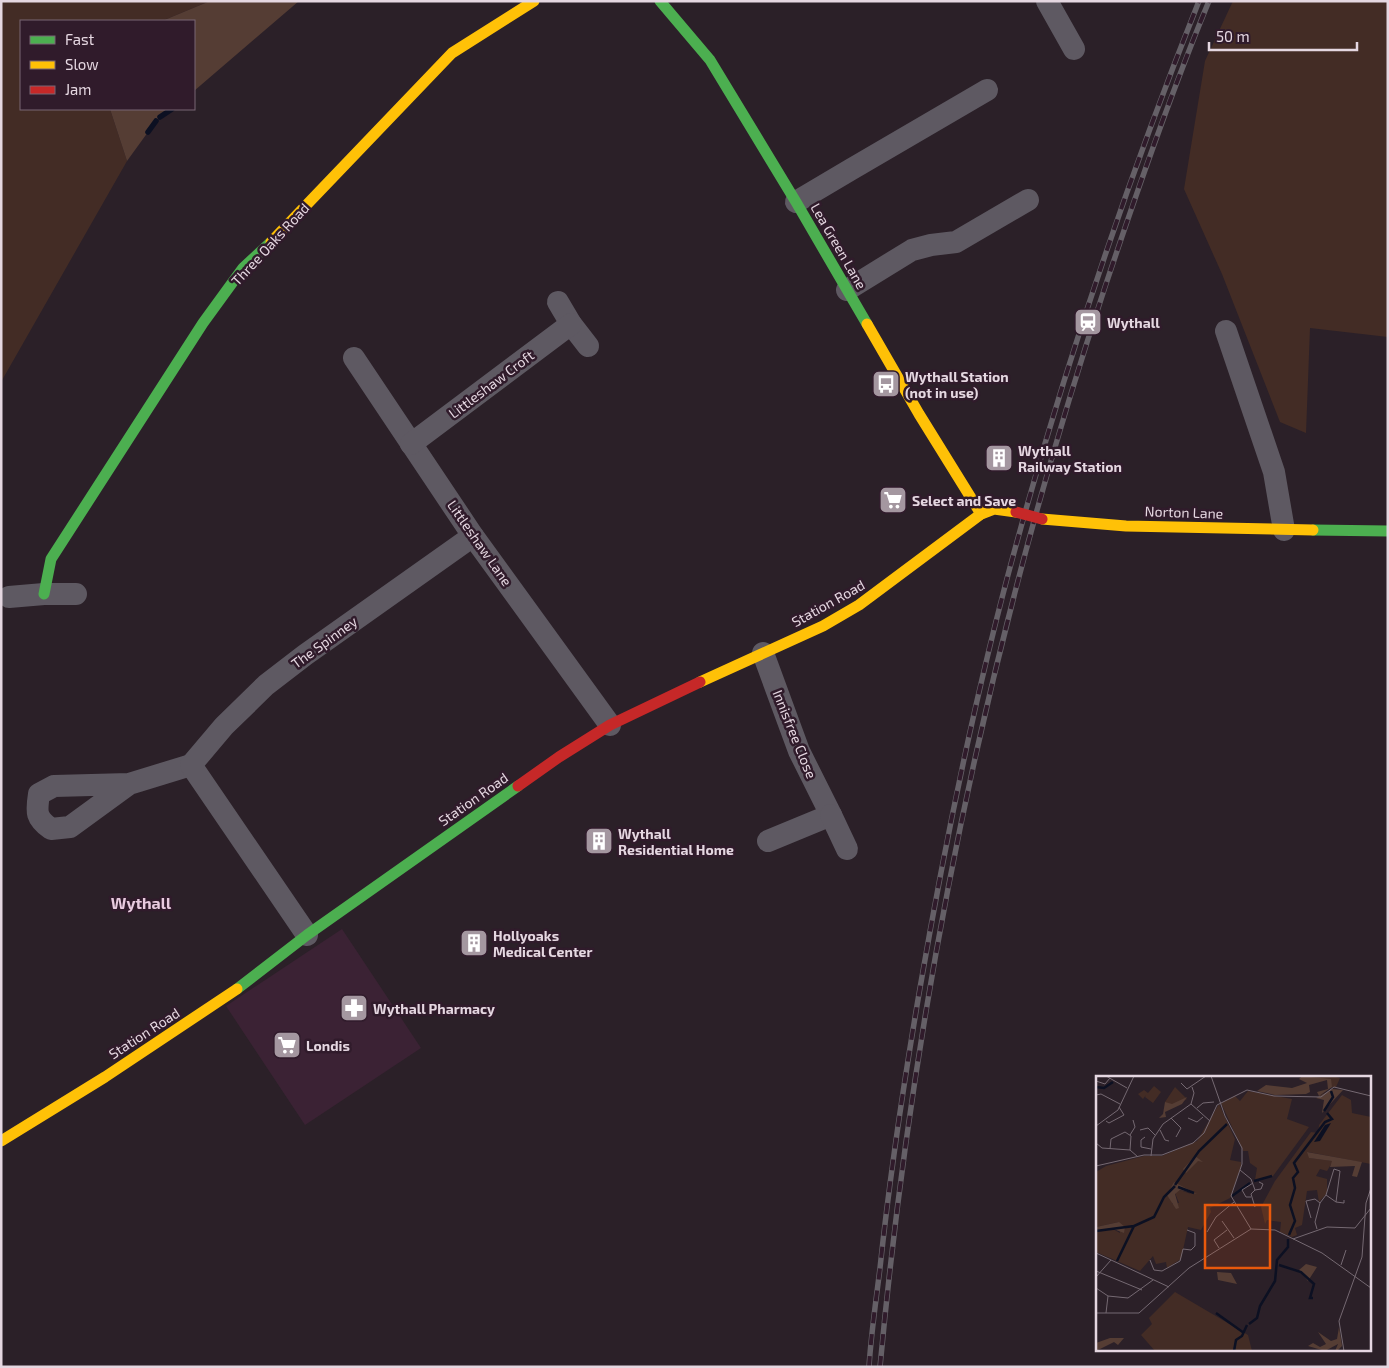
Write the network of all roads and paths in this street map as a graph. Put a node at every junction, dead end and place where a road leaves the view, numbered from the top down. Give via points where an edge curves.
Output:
1 (534, 1) edge
2 (660, 1) edge
3 (1047, 1) edge
4 (1074, 49) dead end
5 (988, 90) dead end
6 (1028, 200) dead end
7 (796, 202) junction
8 (847, 290) junction
9 (558, 302) dead end
10 (571, 324) junction
11 (1226, 331) dead end
12 (588, 346) dead end
13 (354, 358) dead end
14 (411, 444) junction
15 (981, 514) junction
16 (1284, 530) junction
17 (1388, 531) edge
18 (473, 536) junction
19 (44, 594) junction
20 (76, 594) dead end
21 (9, 597) dead end
22 (763, 653) junction
23 (610, 725) junction
24 (191, 765) junction
25 (129, 784) dead end
26 (831, 815) junction
27 (768, 841) dead end
28 (847, 849) dead end
29 (307, 935) junction
30 (1, 1141) edge

1 - 19 street, Three Oaks Road via 452,53 243,268 203,323 51,559
2 - 7 street, Lea Green Lane via 710,60
3 - 4 street
5 - 7 street
6 - 8 street via 956,242 912,250
7 - 8 street, Lea Green Lane
8 - 15 street, Lea Green Lane
9 - 10 street
10 - 12 street
10 - 14 street, Littleshaw Croft
11 - 16 street via 1274,472
13 - 14 street, Littleshaw Lane
14 - 18 street, Littleshaw Lane
15 - 16 street, Norton Lane, bridge via 994,510 1042,519 1110,525
15 - 22 street, Station Road via 859,605 823,626
16 - 17 street, Norton Lane
18 - 23 street, Littleshaw Lane
18 - 24 street, The Spinney via 266,685 224,726
19 - 20 street
19 - 21 street
22 - 23 street, Station Road
22 - 26 street, Innisfree Close via 799,751
23 - 29 street, Station Road via 551,762
24 - 25 street
24 - 29 street
26 - 27 street
26 - 28 street, Innisfree Close
29 - 30 street, Station Road via 206,1011

